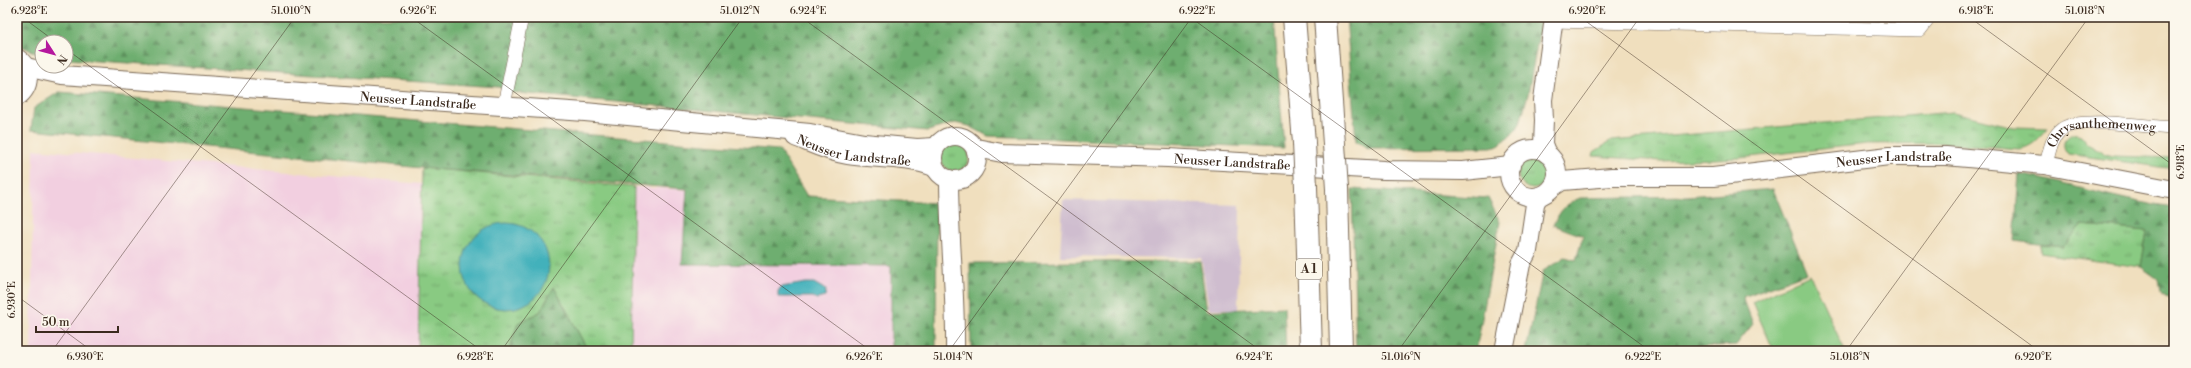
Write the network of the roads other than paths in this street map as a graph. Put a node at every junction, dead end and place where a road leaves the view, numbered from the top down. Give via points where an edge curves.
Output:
1 (522, 17) edge
2 (1294, 17) edge
3 (1325, 17) edge
4 (1930, 17) edge
5 (1553, 19) edge
6 (1675, 20) edge
7 (1805, 22) edge
8 (22, 63) edge
9 (62, 75) junction
10 (21, 92) edge
11 (1543, 100) junction
12 (504, 105) junction
13 (2174, 128) edge
14 (775, 130) junction
15 (935, 147) junction
16 (1529, 150) junction
17 (976, 156) junction
18 (1551, 158) junction
19 (2046, 165) junction
20 (1511, 166) junction
21 (934, 167) junction
22 (1463, 171) junction
23 (1612, 177) junction
24 (955, 179) junction
25 (1553, 187) junction
26 (1516, 188) junction
27 (2174, 190) edge
28 (1538, 197) junction
29 (1521, 264) junction
30 (955, 351) edge
31 (1311, 351) edge
32 (1340, 351) edge
33 (1504, 351) edge

1 - 12 street
2 - 31 highway, A 1, bridge via 1304,143
3 - 32 highway, A 1, bridge via 1334,144
4 - 7 street via 1920,30
5 - 6 street
5 - 11 main road
6 - 7 street
8 - 9 main road, Neusser Landstraße
8 - 10 main road, Neusser Landstraße via 28,74
9 - 10 main road, Neusser Landstraße
9 - 12 main road, Neusser Landstraße
11 - 16 main road via 1535,120
11 - 18 main road via 1543,144
12 - 14 main road, Neusser Landstraße
13 - 19 street, Chrysanthemenweg via 2079,123 2062,129 2054,137
14 - 15 main road, Neusser Landstraße via 810,133 864,143 917,148
14 - 21 main road, Neusser Landstraße via 824,150
15 - 17 main road, Neusser Landstraße via 941,141 954,136 967,139
15 - 21 main road
16 - 18 main road via 1541,151
16 - 20 main road via 1518,156
17 - 22 main road, Neusser Landstraße via 1002,153 1168,158 1384,170
17 - 24 main road via 968,176
18 - 23 main road, Neusser Landstraße via 1562,169
18 - 25 main road via 1557,175
19 - 23 main road, Neusser Landstraße via 1946,156 1889,156 1713,177
19 - 27 main road, Neusser Landstraße
20 - 22 main road, Neusser Landstraße
20 - 26 main road via 1510,172
21 - 24 main road, Neusser Landstraße via 942,175
22 - 26 main road, Neusser Landstraße via 1505,180
23 - 25 main road, Neusser Landstraße via 1562,181
24 - 30 main road via 949,224
25 - 28 main road
26 - 28 main road via 1526,196
26 - 29 main road via 1523,204 1518,249
28 - 29 main road via 1528,251
29 - 33 main road

